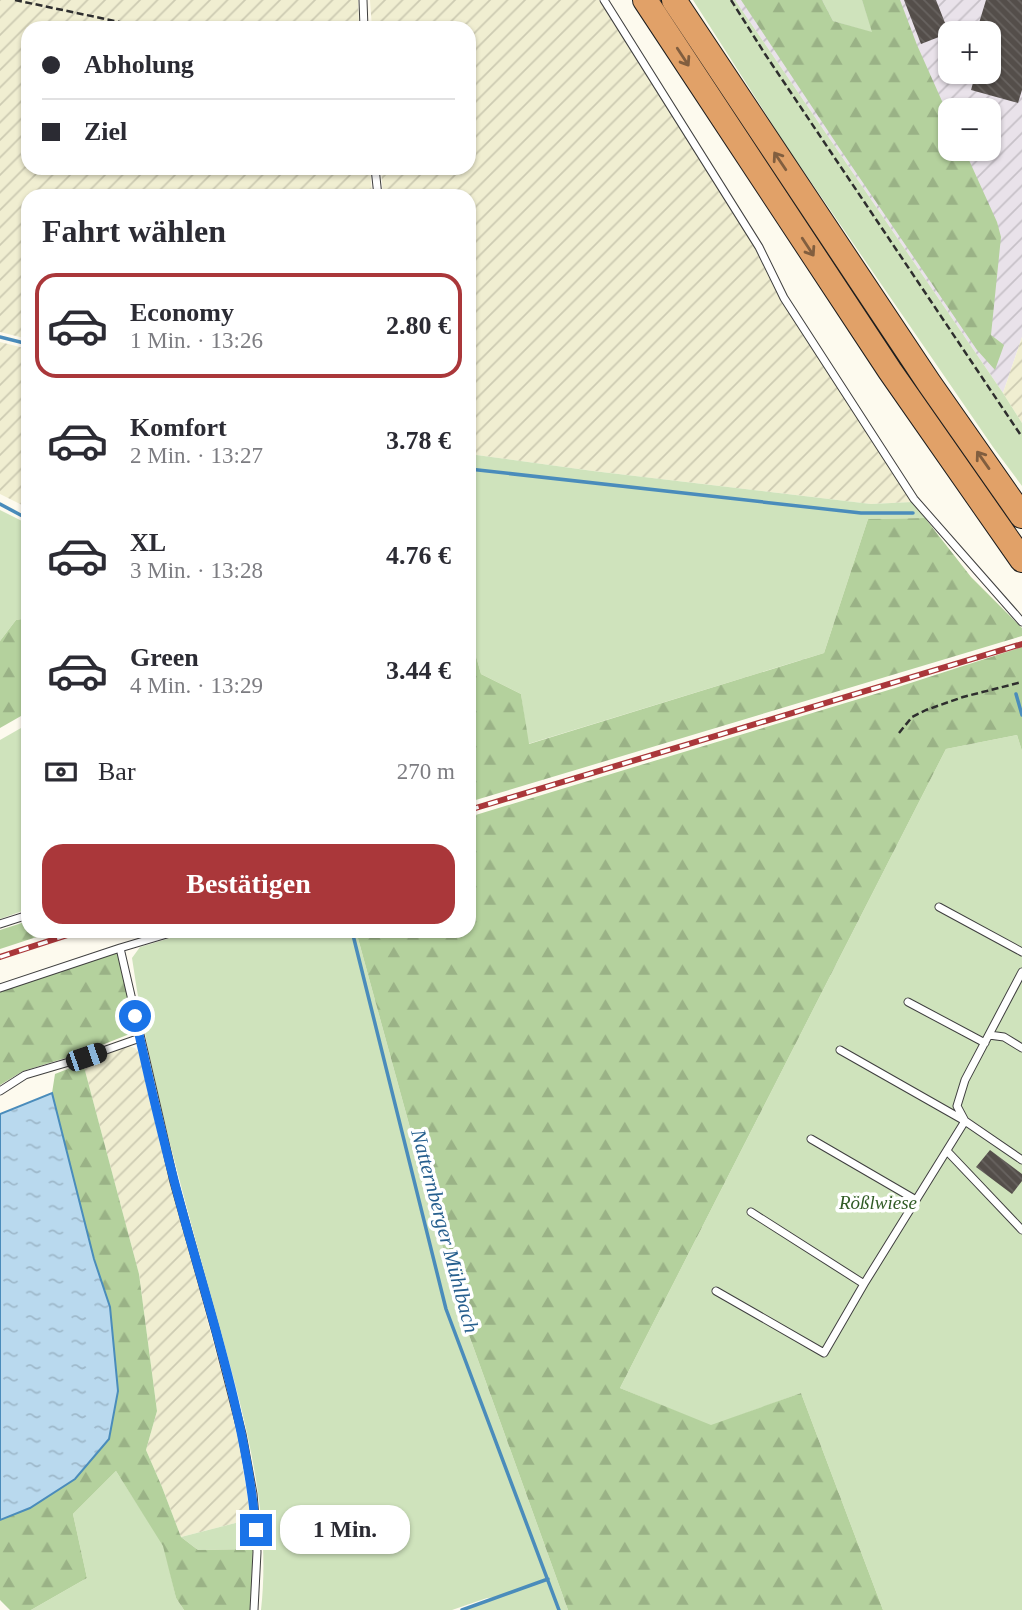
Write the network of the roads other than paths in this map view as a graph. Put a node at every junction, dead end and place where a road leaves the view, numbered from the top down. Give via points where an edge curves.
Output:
1 (363, 0) edge
2 (604, 0) edge
3 (645, 0) edge
4 (674, 0) edge
5 (364, 21) edge
6 (1022, 516) edge
7 (1022, 559) edge
8 (1022, 622) edge
9 (939, 907) dead end
10 (21, 917) edge
11 (0, 924) edge
12 (154, 938) edge
13 (120, 948) junction
14 (1022, 952) edge
15 (1022, 972) edge
16 (0, 989) edge
17 (908, 1002) dead end
18 (989, 1035) junction
19 (140, 1038) junction
20 (985, 1043) junction
21 (1022, 1048) edge
22 (840, 1050) dead end
23 (0, 1091) edge
24 (965, 1121) junction
25 (811, 1139) dead end
26 (947, 1151) junction
27 (1022, 1160) edge
28 (916, 1200) junction
29 (751, 1212) dead end
30 (1022, 1230) edge
31 (864, 1283) junction
32 (716, 1291) dead end
33 (254, 1610) edge

1 - 5 lane
2 - 8 lane via 759,247 784,298 914,499
3 -> 7 highway via 890,371
6 -> 4 highway
9 - 14 lane
10 - 11 lane
12 - 13 lane
13 - 16 lane
13 - 19 lane
15 - 18 lane
17 - 20 lane
18 - 20 lane
18 - 21 lane via 1004,1037
19 - 23 lane via 25,1075
19 - 33 lane via 242,1434 256,1530
20 - 24 lane via 957,1107
22 - 24 lane
24 - 26 lane
24 - 27 lane
25 - 28 lane
26 - 28 lane
26 - 30 lane
28 - 31 lane
29 - 31 lane
31 - 32 lane via 824,1353

